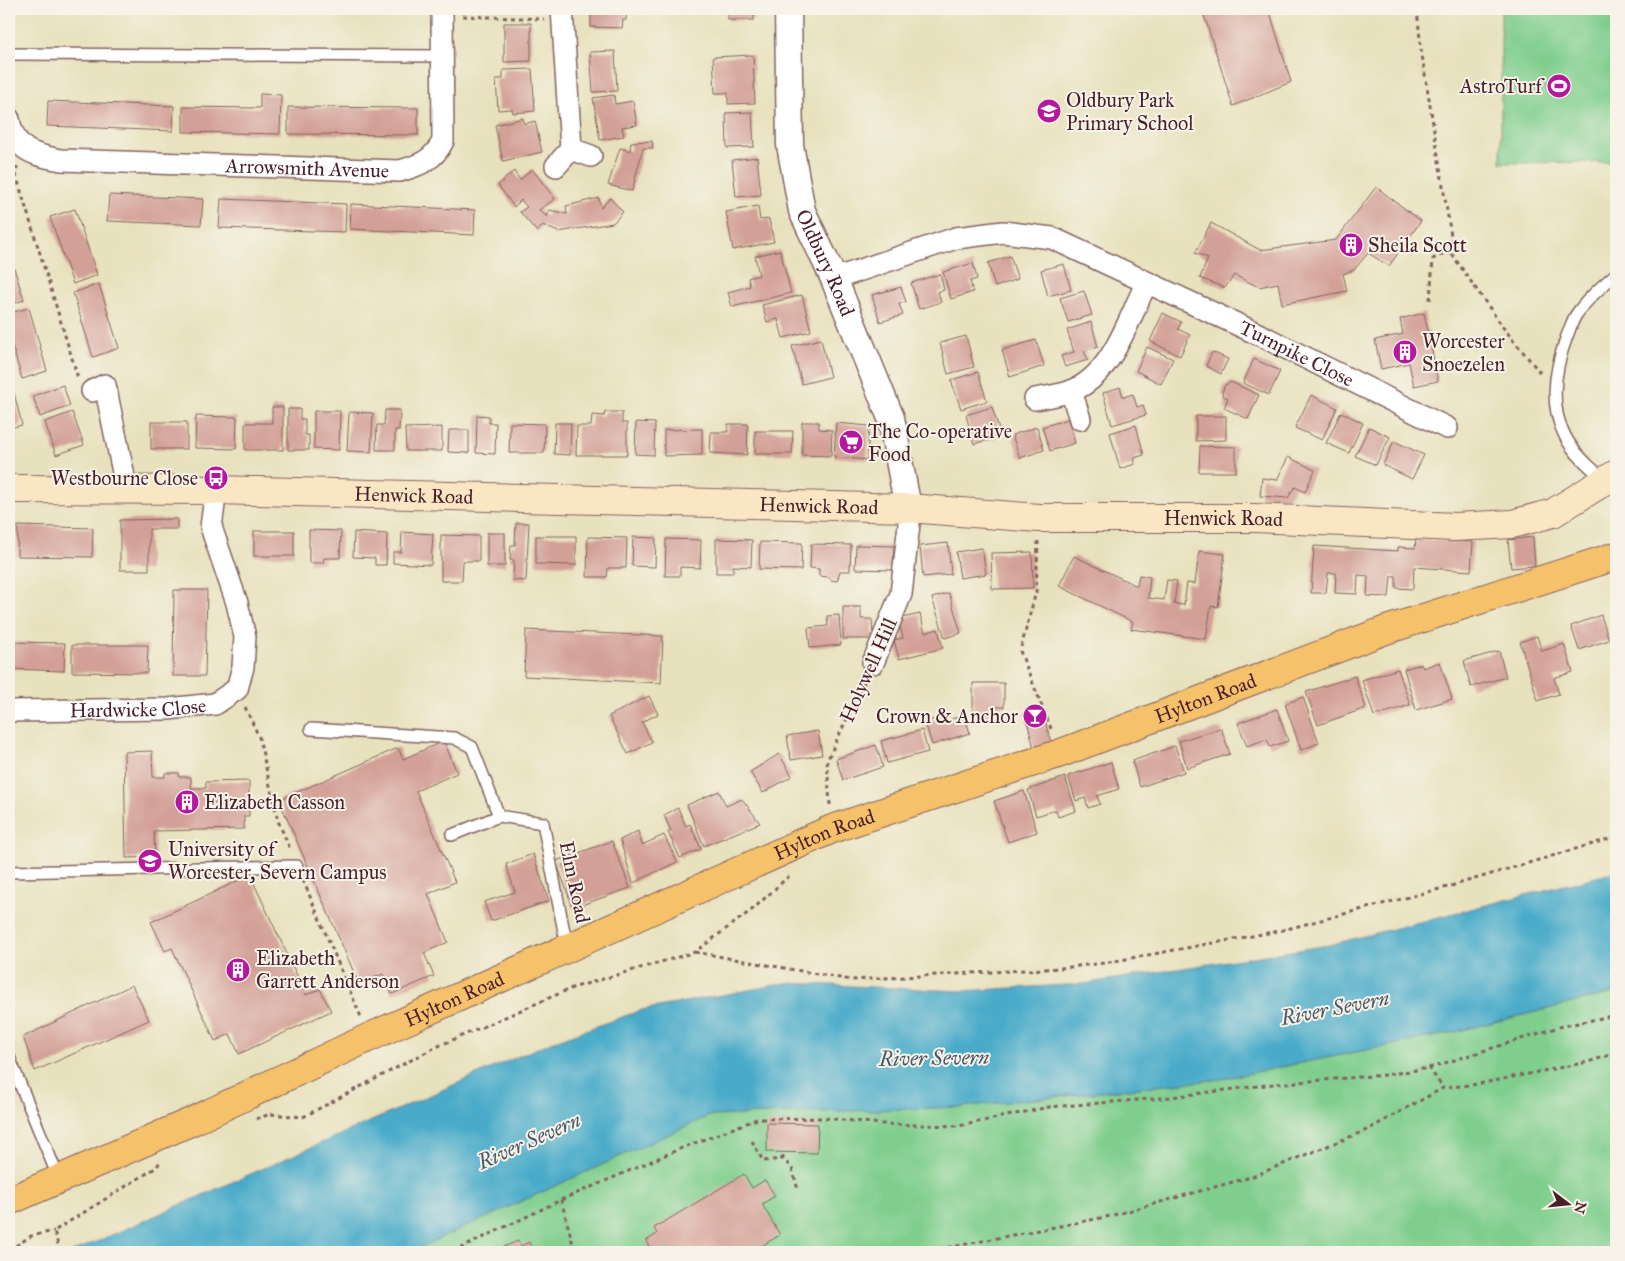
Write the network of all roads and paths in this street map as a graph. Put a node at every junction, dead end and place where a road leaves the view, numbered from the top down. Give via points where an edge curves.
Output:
1 (788, 9) edge
2 (1417, 9) edge
3 (442, 12) edge
4 (562, 14) edge
5 (9, 54) edge
6 (441, 56) junction
7 (9, 119) edge
8 (26, 149) junction
9 (571, 149) junction
10 (591, 156) dead end
11 (556, 166) dead end
12 (1451, 253) junction
13 (1616, 274) edge
14 (834, 279) junction
15 (1146, 284) junction
16 (1430, 300) dead end
17 (1554, 390) junction
18 (92, 391) joint
19 (1071, 391) junction
20 (1035, 399) dead end
21 (1080, 419) dead end
22 (1447, 428) dead end
23 (1611, 478) edge
24 (9, 489) edge
25 (216, 490) junction
26 (127, 491) junction
27 (908, 508) junction
28 (1039, 518) junction
29 (1616, 556) edge
30 (873, 663) joint
31 (237, 689) junction
32 (9, 711) edge
33 (312, 729) dead end
34 (1061, 753) junction
35 (498, 816) junction
36 (832, 829) junction
37 (452, 835) dead end
38 (1616, 837) edge
39 (297, 866) junction
40 (795, 870) dead end
41 (9, 872) edge
42 (572, 948) junction
43 (695, 952) junction
44 (1616, 1015) edge
45 (362, 1019) dead end
46 (1616, 1053) edge
47 (9, 1057) edge
48 (1429, 1068) junction
49 (1443, 1088) junction
50 (786, 1119) junction
51 (254, 1120) dead end
52 (785, 1124) dead end
53 (752, 1141) dead end
54 (783, 1152) dead end
55 (164, 1154) dead end
56 (783, 1159) junction
57 (59, 1179) junction
58 (798, 1190) dead end
59 (561, 1200) junction
60 (9, 1201) edge
61 (54, 1231) junction
62 (9, 1250) edge
63 (60, 1252) edge
64 (453, 1252) edge
65 (575, 1252) edge
66 (926, 1252) edge

1 - 14 street, Oldbury Road via 790,145 802,211
2 - 12 path via 1452,242
3 - 4 path
3 - 6 street, Arrowsmith Avenue
4 - 9 street
5 - 6 lane
6 - 8 street, Arrowsmith Avenue via 443,141 437,154 420,165 400,171 61,160
7 - 8 street via 10,128
8 - 18 path via 16,175 82,391
9 - 10 street
9 - 11 street
12 - 16 path via 1433,259
12 - 17 path via 1545,380 1544,389
13 - 17 lane via 1594,292 1574,317 1558,359
14 - 15 street, Turnpike Close via 956,238 1003,232 1052,238
14 - 27 street, Oldbury Road via 891,418
15 - 19 street via 1108,361 1094,376
15 - 22 street, Turnpike Close via 1260,335
17 - 23 lane via 1565,436 1585,463
18 - 26 street via 105,385
19 - 20 street
19 - 21 street
23 - 28 main road, Henwick Road via 1554,513 1512,524 1456,526 1255,518
24 - 26 main road, Henwick Road
25 - 26 main road, Henwick Road
25 - 27 main road, Henwick Road
25 - 31 street via 211,527 245,637 243,667
27 - 28 main road, Henwick Road
27 - 30 street, Holywell Hill via 901,594
28 - 34 path via 1036,592 1020,651
29 - 34 main road, Hylton Road via 1386,630
30 - 36 path, Holywell Hill via 827,761
31 - 32 street, Hardwicke Close via 214,704 177,708
31 - 39 path via 259,737 278,821
33 - 35 lane via 454,738 472,747
34 - 36 main road, Hylton Road
35 - 37 lane
35 - 42 lane, Elm Road via 543,823 564,932
36 - 42 main road, Hylton Road
38 - 43 path via 1451,886 1279,931 1061,968 850,980
39 - 41 lane
39 - 45 path
40 - 43 path via 753,909
42 - 57 main road, Hylton Road
43 - 51 path via 572,988 434,1048 303,1118 270,1114
44 - 48 path via 1560,1027
46 - 49 path via 1578,1064
47 - 57 lane
48 - 49 path
48 - 50 path via 1163,1098 1049,1107 960,1126 882,1124 824,1118
49 - 66 path via 1367,1130 1252,1176 1106,1217
50 - 52 path
50 - 59 path via 757,1119
53 - 56 path via 763,1161
54 - 56 path
55 - 61 path via 158,1167
56 - 58 path via 792,1168
57 - 60 main road, Hylton Road
59 - 64 path
59 - 65 path
61 - 62 path via 31,1236
61 - 63 path

